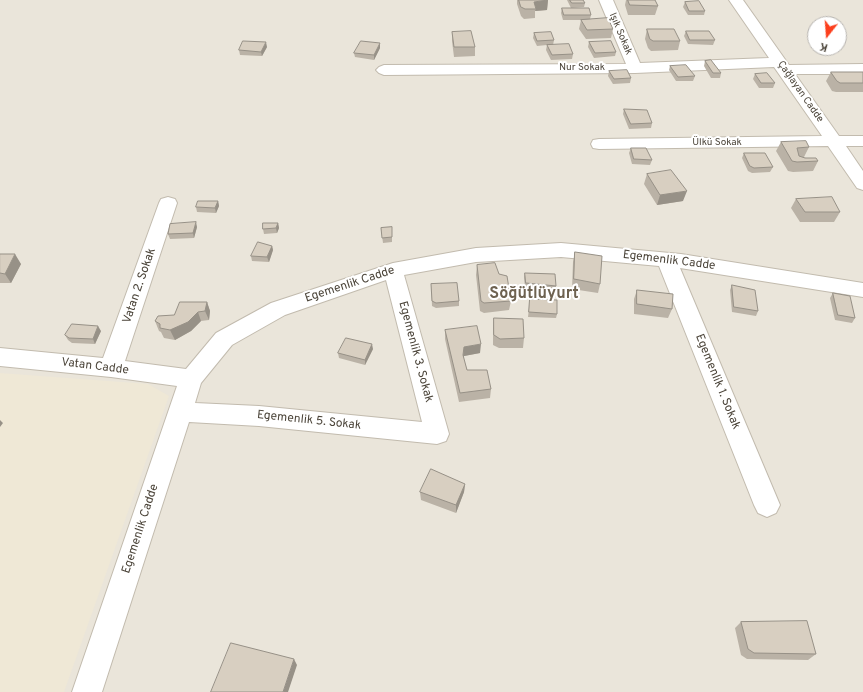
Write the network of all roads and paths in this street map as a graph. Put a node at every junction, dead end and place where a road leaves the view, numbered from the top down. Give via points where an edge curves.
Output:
1 (606, 0) edge
2 (736, 0) edge
3 (782, 66) junction
4 (635, 68) junction
5 (863, 69) edge
6 (384, 70) dead end
7 (863, 141) edge
8 (835, 142) junction
9 (599, 144) dead end
10 (863, 184) edge
11 (168, 203) dead end
12 (667, 260) junction
13 (393, 270) junction
14 (863, 290) edge
15 (0, 356) edge
16 (111, 368) junction
17 (190, 380) junction
18 (180, 412) junction
19 (438, 434) joint
20 (767, 505) dead end
21 (87, 692) edge

1 - 4 street, Işık Sokak
2 - 3 street, Çağlayan Cadde
3 - 4 street, Nur Sokak
3 - 5 street, Nur Sokak
3 - 8 street, Çağlayan Cadde
4 - 6 street, Nur Sokak
7 - 8 street, Ülkü Sokak
8 - 9 street, Ülkü Sokak
8 - 10 street, Çağlayan Cadde
11 - 16 street, Vatan 2. Sokak
12 - 13 street, Egemenlik Cadde via 561,250 476,254
12 - 14 street, Egemenlik Cadde
12 - 20 street, Egemenlik 1. Sokak
13 - 17 street, Egemenlik Cadde via 278,309 224,339
13 - 19 street, Egemenlik 3. Sokak
15 - 16 street, Vatan Cadde
16 - 17 street, Vatan Cadde
17 - 18 street, Egemenlik Cadde
18 - 19 street, Egemenlik 5. Sokak via 259,416
18 - 21 street, Egemenlik Cadde

